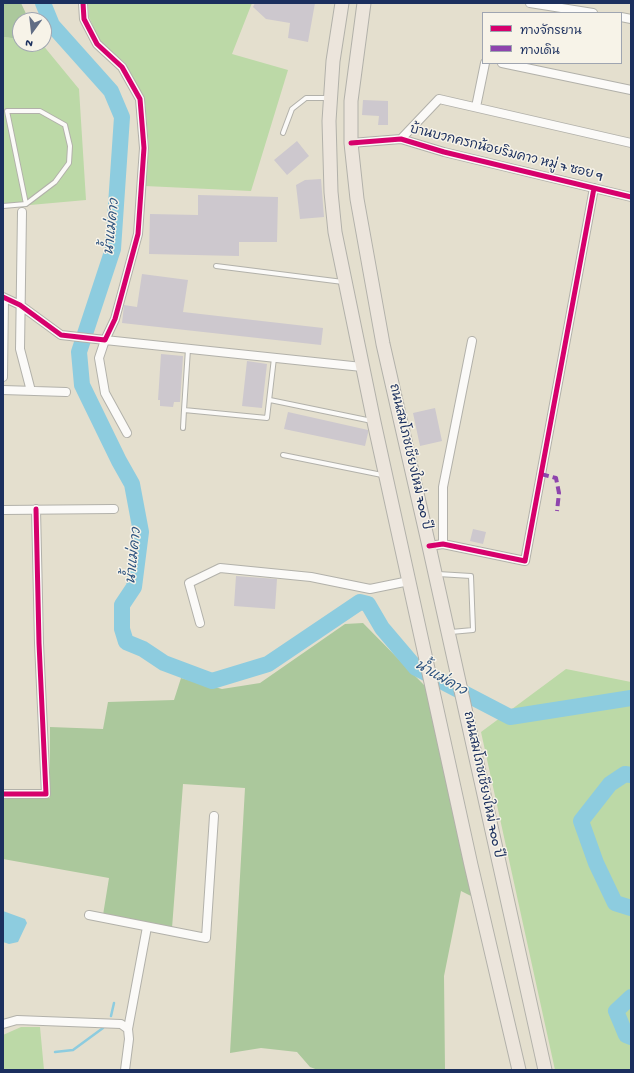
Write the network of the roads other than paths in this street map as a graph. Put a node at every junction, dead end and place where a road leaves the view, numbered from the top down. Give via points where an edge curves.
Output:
1 (83, 3) edge
2 (342, 3) edge
3 (364, 3) edge
4 (530, 3) edge
5 (544, 4) edge
6 (588, 12) edge
7 (486, 64) edge
8 (507, 64) edge
9 (631, 90) edge
10 (331, 98) junction
11 (476, 107) junction
12 (283, 133) dead end
13 (401, 139) junction
14 (351, 142) junction
15 (631, 143) edge
16 (594, 188) junction
17 (631, 197) edge
18 (26, 204) junction
19 (3, 206) edge
20 (22, 212) dead end
21 (216, 266) dead end
22 (345, 282) junction
23 (4, 298) edge
24 (20, 305) junction
25 (101, 339) junction
26 (472, 341) dead end
27 (188, 349) junction
28 (274, 358) junction
29 (362, 367) junction
30 (3, 377) edge
31 (3, 390) edge
32 (31, 391) junction
33 (66, 392) dead end
34 (270, 400) junction
35 (184, 410) junction
36 (374, 422) junction
37 (183, 428) dead end
38 (127, 433) dead end
39 (283, 455) dead end
40 (387, 476) junction
41 (36, 509) junction
42 (114, 509) dead end
43 (3, 510) edge
44 (443, 544) junction
45 (429, 546) junction
46 (436, 574) junction
47 (409, 581) junction
48 (200, 623) dead end
49 (448, 633) junction
50 (3, 794) edge
51 (214, 816) dead end
52 (89, 915) dead end
53 (147, 927) junction
54 (3, 1024) edge
55 (128, 1029) junction
56 (125, 1070) edge
57 (520, 1070) edge
58 (545, 1070) edge

1 - 25 street via 84,18 97,44 122,66 140,99 143,141 138,234 115,318
2 - 10 main road, ถนนสมโภชเชียงใหม่ 700 ปี via 333,61
3 - 14 main road, ถนนสมโภชเชียงใหม่ 700 ปี via 351,101
4 - 5 street
5 - 6 street
7 - 11 street
8 - 9 street
10 - 12 lane via 306,98 292,109
10 - 22 main road, ถนนสมโภชเชียงใหม่ 700 ปี via 331,192 335,232
11 - 13 street via 439,99
11 - 15 street
13 - 14 street, บ้านบวกครกน้อยริมคาว หมู่ 7 ซอย 9
13 - 16 street, บ้านบวกครกน้อยริมคาว หมู่ 7 ซอย 9 via 444,152
14 - 45 main road, ถนนสมโภชเชียงใหม่ 700 ปี via 357,199 383,344
16 - 17 street, บ้านบวกครกน้อยริมคาว หมู่ 7 ซอย 9
16 - 44 street via 525,561
18 - 18 lane via 55,182 69,163 70,146 64,125 40,111 7,111
18 - 19 lane
20 - 24 street
21 - 22 lane
22 - 29 main road, ถนนสมโภชเชียงใหม่ 700 ปี
23 - 24 street
23 - 30 street
24 - 25 street via 61,335
24 - 32 street via 20,349
25 - 27 street
25 - 38 street via 99,358 105,393
26 - 44 street via 443,487
27 - 28 street
27 - 35 lane
28 - 29 street
28 - 34 lane
29 - 36 main road, ถนนสมโภชเชียงใหม่ 700 ปี
31 - 32 street
32 - 33 street
34 - 35 lane via 268,418
34 - 36 lane
35 - 37 lane
36 - 40 main road, ถนนสมโภชเชียงใหม่ 700 ปี
39 - 40 lane
40 - 47 main road, ถนนสมโภชเชียงใหม่ 700 ปี
41 - 42 street
41 - 43 street
41 - 50 street via 46,794
44 - 45 street
45 - 46 main road, ถนนสมโภชเชียงใหม่ 700 ปี
46 - 49 main road, ถนนสมโภชเชียงใหม่ 700 ปี
46 - 49 lane via 471,576 473,630
47 - 48 street via 370,589 312,577 220,568 189,583
47 - 57 main road, ถนนสมโภชเชียงใหม่ 700 ปี via 473,873
49 - 58 main road, ถนนสมโภชเชียงใหม่ 700 ปี
51 - 53 street via 206,938
52 - 53 street
53 - 55 street
54 - 55 street via 17,1020 121,1024
55 - 56 street

